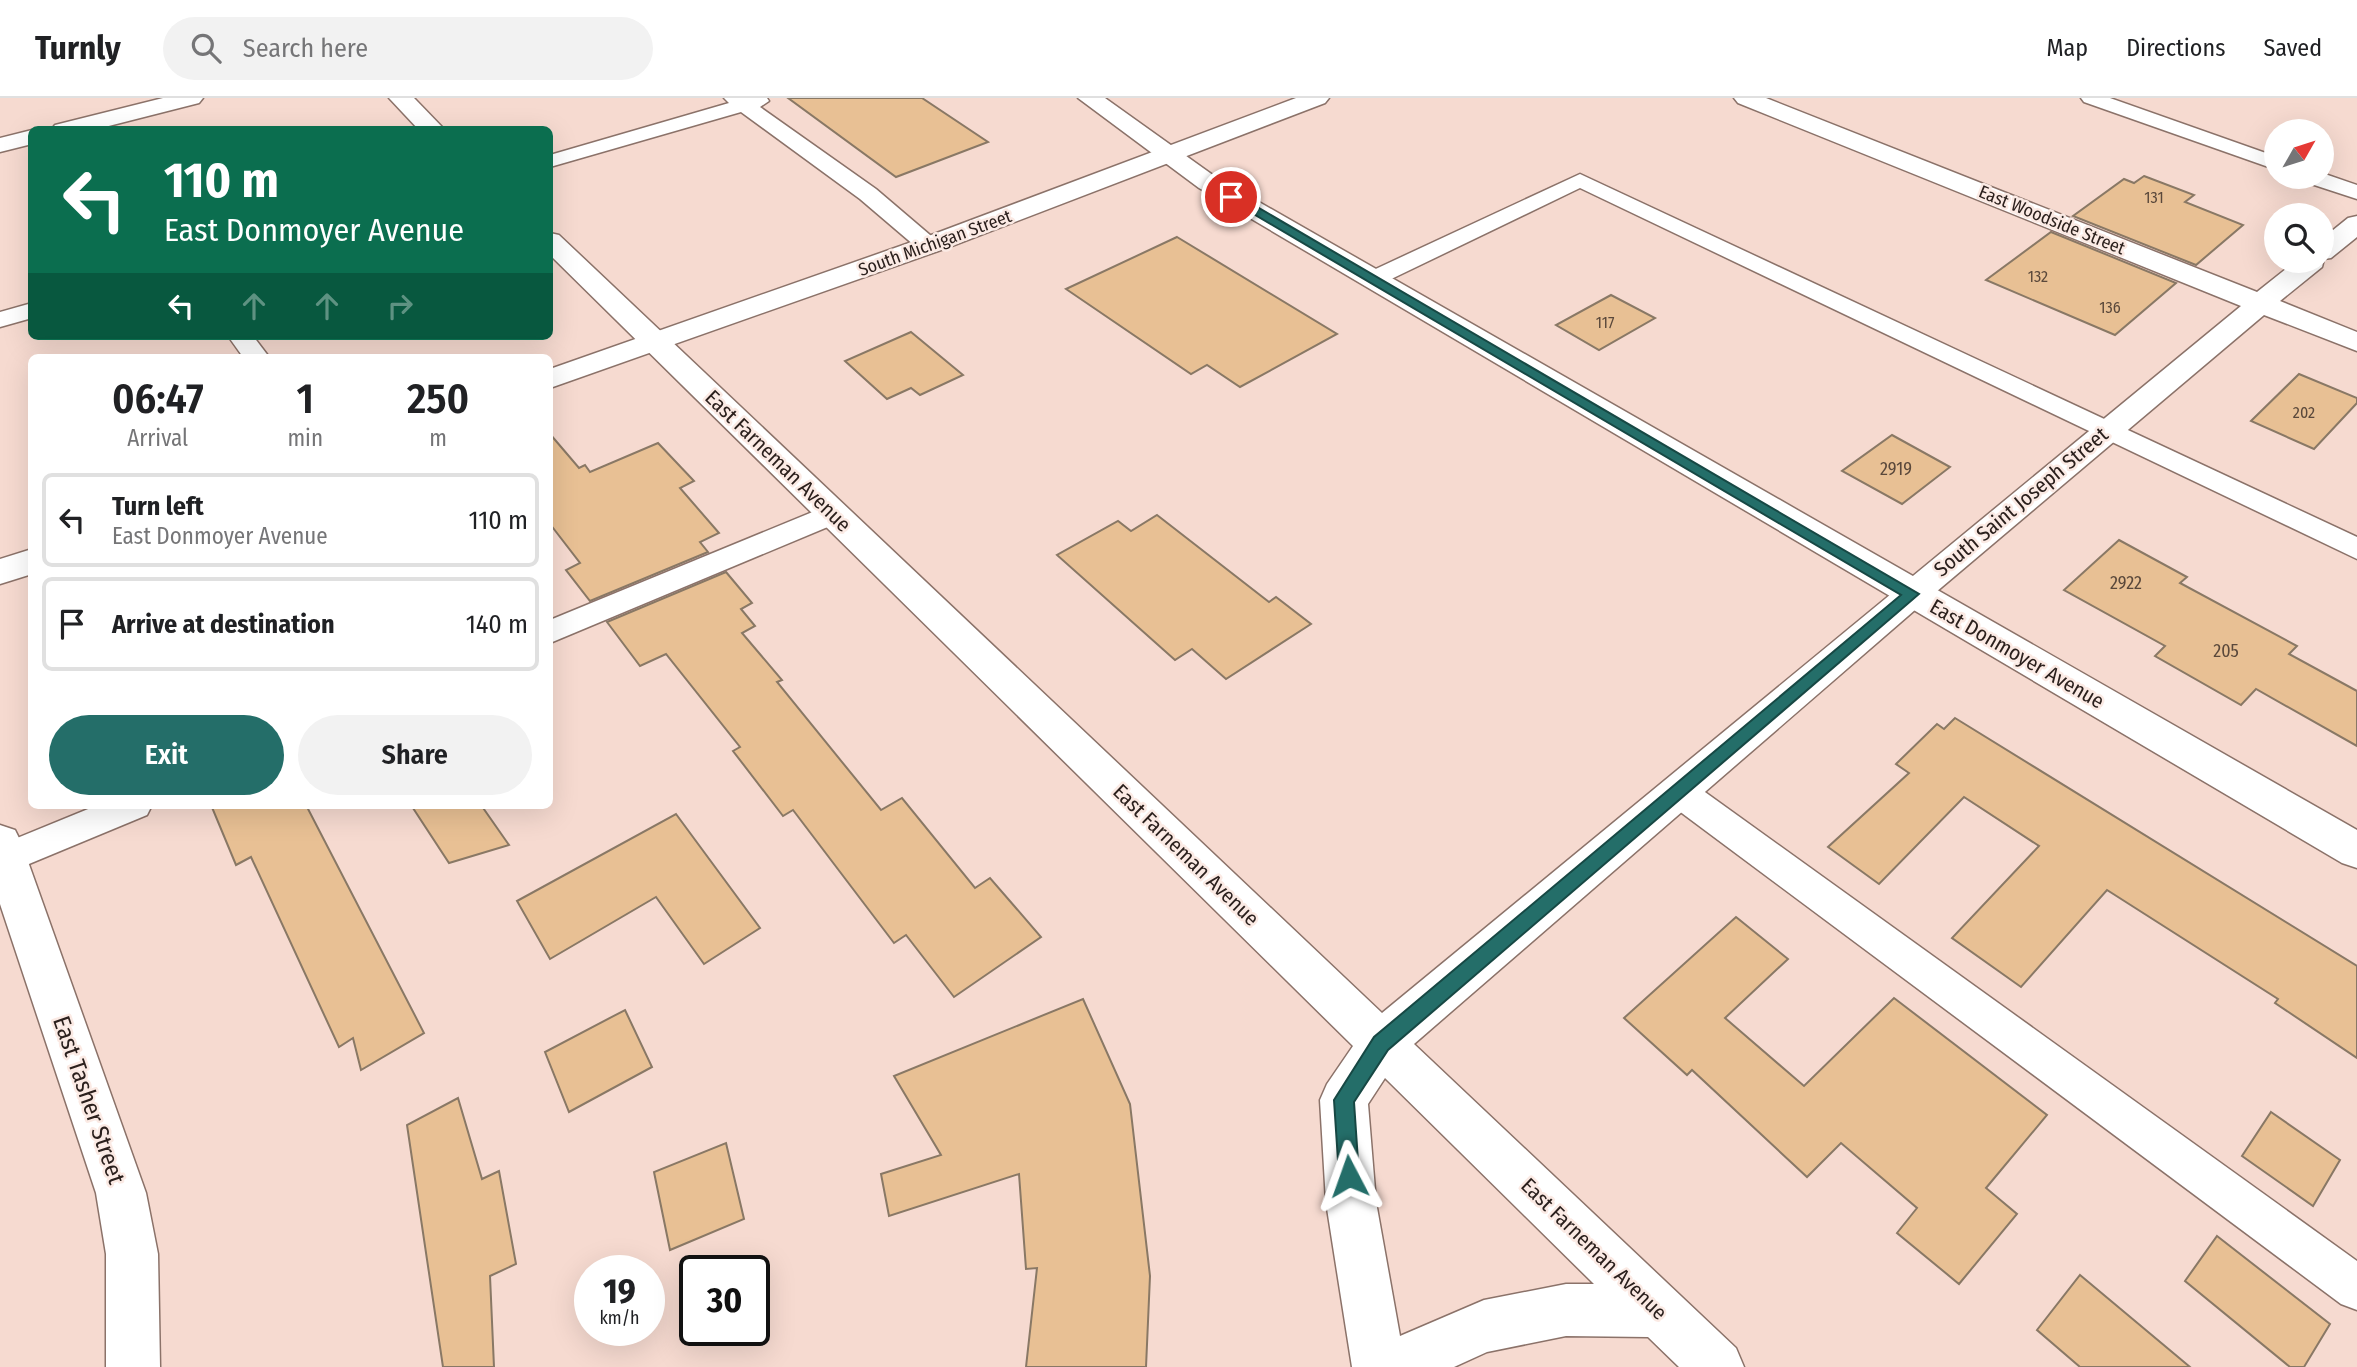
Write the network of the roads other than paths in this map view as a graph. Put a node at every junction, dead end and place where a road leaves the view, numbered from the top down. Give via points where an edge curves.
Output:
1 (191, 98) edge
2 (401, 98) edge
3 (771, 98) edge
4 (1090, 98) edge
5 (1317, 98) edge
6 (1746, 98) edge
7 (2091, 98) edge
8 (740, 102) edge
9 (95, 126) edge
10 (429, 126) edge
11 (28, 138) edge
12 (0, 145) edge
13 (1172, 156) junction
14 (2264, 159) edge
15 (553, 160) edge
16 (2334, 184) edge
17 (2357, 192) edge
18 (2357, 224) edge
19 (2334, 243) edge
20 (553, 244) edge
21 (929, 246) junction
22 (2297, 273) edge
23 (1376, 278) junction
24 (2260, 303) junction
25 (28, 311) edge
26 (0, 320) edge
27 (243, 340) edge
28 (656, 342) junction
29 (2357, 342) edge
30 (254, 354) edge
31 (553, 378) edge
32 (2106, 432) junction
33 (832, 514) junction
34 (2357, 549) edge
35 (28, 562) edge
36 (0, 572) edge
37 (1912, 594) junction
38 (553, 631) edge
39 (1679, 792) junction
40 (124, 809) edge
41 (2357, 851) edge
42 (2, 854) edge
43 (1381, 1043) junction
44 (2357, 1288) edge
45 (1657, 1311) junction
46 (133, 1367) edge
47 (1379, 1367) edge
48 (1393, 1367) edge
49 (1717, 1367) edge

1 - 9 street
2 - 10 street
3 - 8 lane
4 - 13 street, East Donmoyer Avenue
5 - 13 street, South Michigan Street
6 - 24 street, East Woodside Street
7 - 14 lane
8 - 15 lane
8 - 21 lane via 868,194
11 - 12 street
13 - 21 street, South Michigan Street
13 - 23 street, East Donmoyer Avenue via 1208,183
16 - 17 lane
18 - 19 street
20 - 28 street, East Farneman Avenue
21 - 28 street, South Michigan Street
22 - 24 street, South Saint Joseph Street
23 - 32 lane via 1580,180
23 - 37 street, East Donmoyer Avenue
24 - 29 street, East Woodside Street
24 - 32 street, South Saint Joseph Street
25 - 26 lane
27 - 30 lane
28 - 31 street, South Michigan Street
28 - 33 street, East Farneman Avenue
32 - 34 lane
32 - 37 street, South Saint Joseph Street
33 - 38 lane
33 - 43 street, East Farneman Avenue
35 - 36 street
37 - 39 street, South Saint Joseph Street
37 - 41 street, East Donmoyer Avenue
39 - 43 street, South Saint Joseph Street
39 - 44 lane
40 - 42 lane
42 - 46 street, East Tasher Street via 121,1193 132,1254
43 - 45 street, East Farneman Avenue
43 - 47 street, South Saint Joseph Street via 1344,1100 1351,1202
45 - 48 street via 1566,1310 1484,1326
45 - 49 street, East Farneman Avenue

